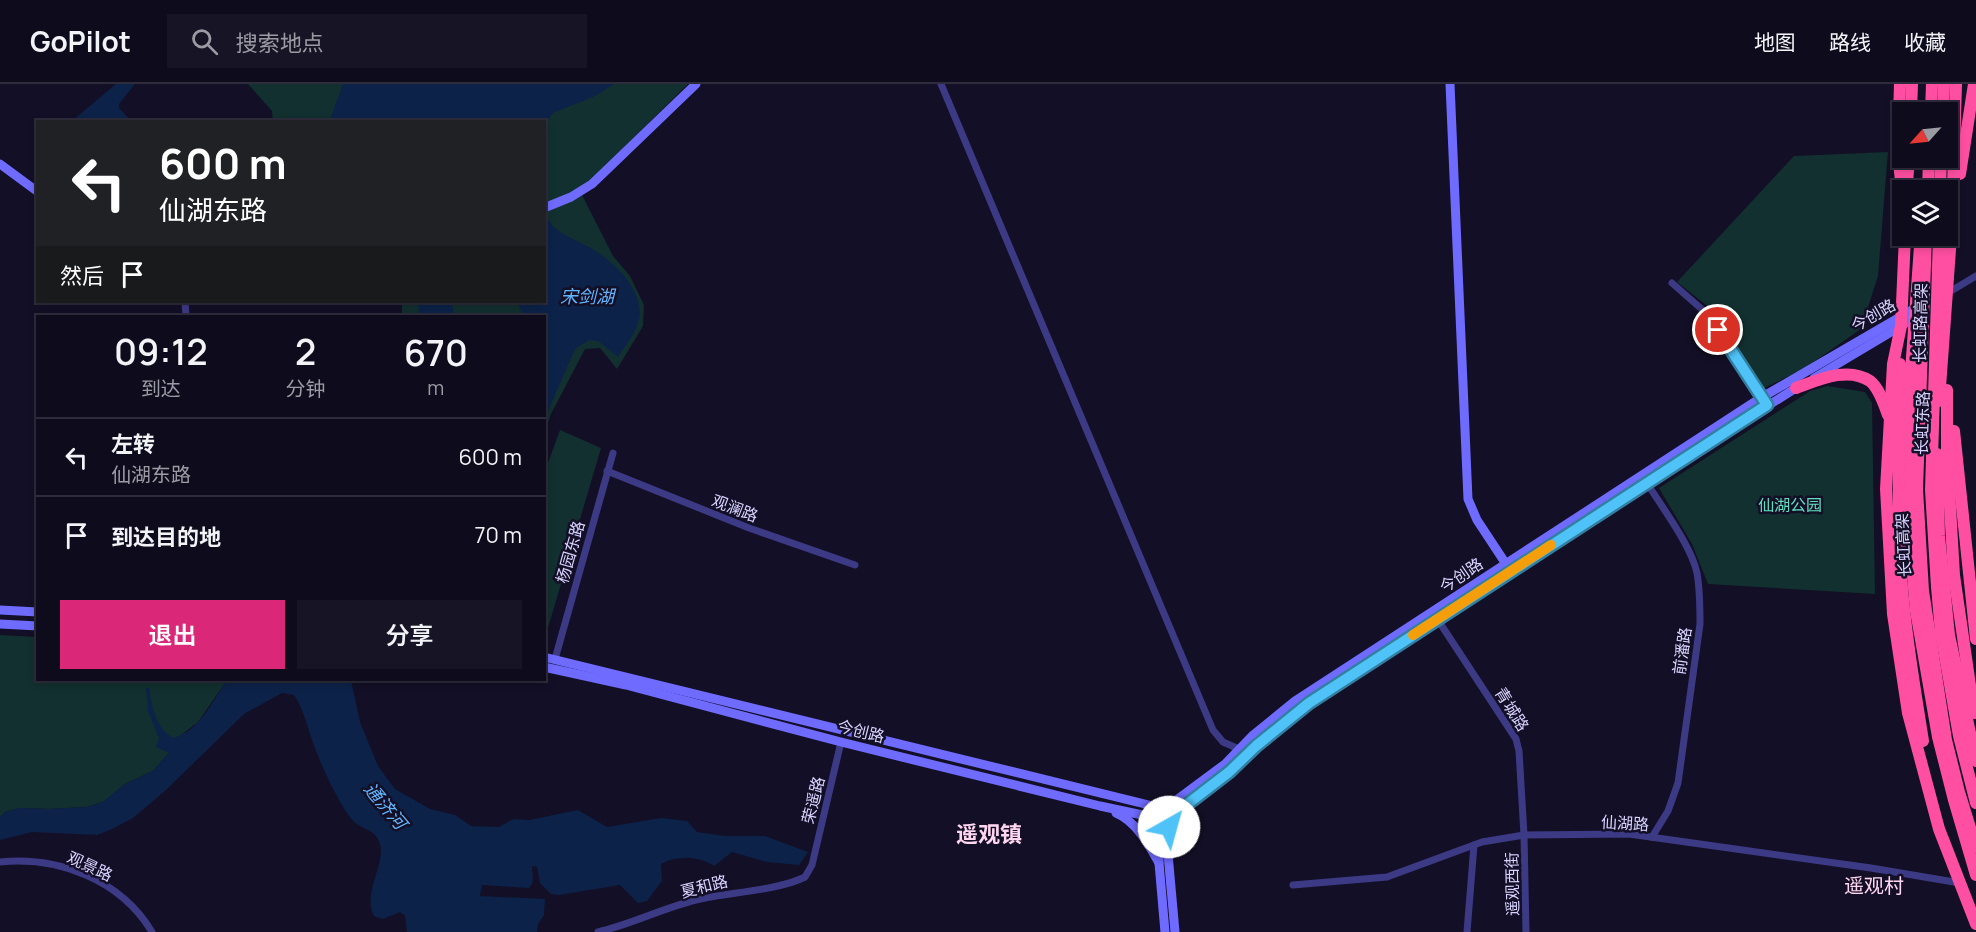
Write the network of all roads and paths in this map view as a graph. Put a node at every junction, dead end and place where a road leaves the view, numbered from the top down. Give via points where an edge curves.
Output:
1 (696, 84) edge
2 (941, 84) edge
3 (1450, 84) edge
4 (1900, 84) edge
5 (1912, 84) edge
6 (1925, 84) edge
7 (1932, 84) edge
8 (1944, 84) edge
9 (1956, 84) edge
10 (1966, 84) edge
11 (1974, 84) edge
12 (1911, 102) edge
13 (1924, 102) edge
14 (1931, 102) edge
15 (1943, 102) edge
16 (0, 164) edge
17 (1961, 164) junction
18 (1901, 180) edge
19 (1953, 180) edge
20 (1958, 183) edge
21 (36, 191) edge
22 (546, 208) edge
23 (1905, 246) edge
24 (1920, 246) edge
25 (1926, 246) edge
26 (1938, 246) edge
27 (1950, 246) edge
28 (1976, 276) edge
29 (1672, 283) dead end
30 (1946, 294) junction
31 (1946, 312) junction
32 (1915, 313) junction
33 (1901, 321) junction
34 (1946, 347) junction
35 (1796, 388) junction
36 (1765, 401) junction
37 (1890, 419) junction
38 (613, 453) dead end
39 (607, 471) junction
40 (1644, 479) junction
41 (1506, 564) junction
42 (855, 565) dead end
43 (0, 610) edge
44 (36, 612) edge
45 (1435, 616) junction
46 (0, 624) edge
47 (36, 626) edge
48 (1976, 639) edge
49 (546, 657) edge
50 (555, 659) junction
51 (546, 667) edge
52 (1976, 724) edge
53 (841, 741) junction
54 (1239, 749) junction
55 (1976, 761) edge
56 (1976, 802) edge
57 (1100, 806) junction
58 (1166, 816) junction
59 (1524, 835) junction
60 (1652, 837) junction
61 (1474, 845) junction
62 (1976, 847) edge
63 (0, 862) edge
64 (1159, 864) junction
65 (812, 865) joint
66 (1976, 875) edge
67 (1960, 883) junction
68 (1293, 885) dead end
69 (1976, 908) edge
70 (1976, 924) edge
71 (152, 932) edge
72 (598, 932) edge
73 (1165, 932) edge
74 (1175, 932) edge
75 (1467, 932) edge
76 (1526, 932) edge

1 - 22 main road via 592,184
2 - 54 street via 1214,730 1223,742
3 - 41 main road via 1468,499
4 - 18 highway
5 - 12 highway
6 - 13 highway
7 - 14 highway
8 - 15 highway
9 - 19 highway, 长虹东路
10 - 17 highway
11 - 17 highway
16 - 21 main road
17 - 20 highway
23 - 33 highway
24 - 32 highway, 长虹东路
25 - 62 highway, 长虹高架, bridge via 1917,489 1923,591 1946,740
26 - 56 highway, 长虹路高架, bridge via 1931,490 1937,587 1959,736
27 - 30 highway, 长虹东路
28 - 30 street
29 - 36 street via 1706,313
30 - 31 highway, 长虹东路
30 - 32 main road, 今创路
31 - 34 highway
31 - 55 highway, 长虹东路 via 1937,438 1940,536 1949,634
32 - 33 main road, 今创路
32 - 66 highway, 长虹东路 via 1908,464 1916,611 1938,737
33 - 35 main road, 今创路
33 - 36 main road, 今创路
33 - 37 highway via 1893,364
33 - 69 highway via 1902,587 1911,667 1925,754
34 - 48 highway
34 - 52 highway via 1954,575
35 - 36 main road, 今创路
35 - 37 highway via 1829,375 1856,376 1871,382
36 - 40 main road, 今创路
37 - 67 highway via 1886,489 1894,625 1908,713 1939,829
38 - 39 street, 杨园东路
39 - 42 street, 观澜路
39 - 50 street, 杨园东路
40 - 41 main road, 今创路
40 - 45 main road, 今创路
40 - 60 street, 前潘路 via 1686,548 1696,571 1700,599 1678,783 1668,811
41 - 45 main road, 今创路
43 - 44 main road
45 - 54 main road, 今创路 via 1295,701
45 - 58 main road, 今创路 via 1309,703 1229,772
45 - 59 street, 青城路 via 1516,739
46 - 47 main road
49 - 50 main road, 今创路
50 - 58 main road, 今创路 via 1153,806
51 - 53 main road, 今创路
53 - 57 main road, 今创路
53 - 65 street, 荣遥路
54 - 58 main road, 今创路 via 1175,801
57 - 58 main road, 今创路
57 - 64 main road via 1122,816 1137,830
58 - 64 main road via 1159,831
58 - 74 main road
59 - 60 street, 仙湖路
59 - 61 street, 仙湖路
59 - 76 street, 遥观西街
60 - 67 street, 仙湖路
61 - 68 street, 仙湖路 via 1387,877
61 - 75 street
63 - 71 street, 观景路 via 45,861 92,878 135,909
64 - 73 main road
65 - 72 street, 夏和路 via 805,878 796,882 692,900
67 - 70 highway

